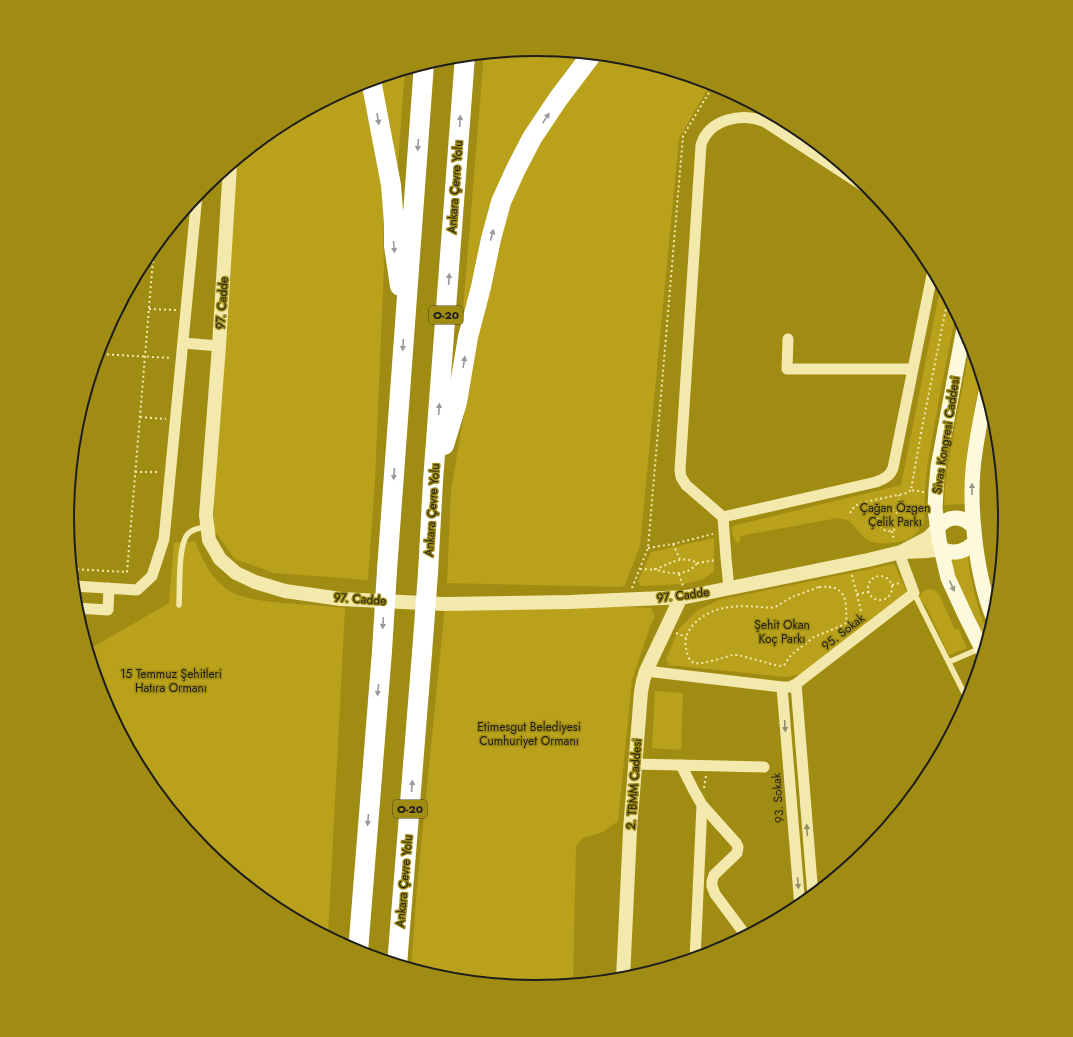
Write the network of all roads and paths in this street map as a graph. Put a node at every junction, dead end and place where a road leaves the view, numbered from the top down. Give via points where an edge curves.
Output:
1 (588, 59) edge
2 (465, 62) edge
3 (424, 70) edge
4 (372, 87) edge
5 (710, 90) edge
6 (230, 173) edge
7 (843, 173) edge
8 (196, 206) edge
9 (153, 261) edge
10 (931, 278) edge
11 (947, 305) edge
12 (149, 309) junction
13 (186, 310) junction
14 (405, 323) junction
15 (962, 338) edge
16 (788, 339) dead end
17 (183, 343) junction
18 (219, 346) junction
19 (105, 354) edge
20 (145, 357) junction
21 (181, 359) junction
22 (913, 369) junction
23 (984, 403) edge
24 (140, 417) junction
25 (175, 420) junction
26 (135, 472) junction
27 (170, 472) junction
28 (434, 481) junction
29 (911, 490) junction
30 (935, 494) junction
31 (899, 495) junction
32 (896, 512) junction
33 (850, 513) dead end
34 (723, 517) junction
35 (208, 527) junction
36 (937, 529) junction
37 (724, 532) junction
38 (974, 534) junction
39 (673, 544) junction
40 (648, 548) junction
41 (941, 549) junction
42 (900, 552) junction
43 (726, 558) junction
44 (680, 559) junction
45 (697, 563) junction
46 (850, 564) junction
47 (77, 569) edge
48 (640, 569) junction
49 (654, 570) junction
50 (79, 586) edge
51 (109, 588) junction
52 (729, 588) junction
53 (869, 592) junction
54 (914, 593) junction
55 (857, 594) junction
56 (681, 597) junction
57 (628, 600) junction
58 (179, 605) dead end
59 (83, 608) edge
60 (990, 609) edge
61 (866, 631) junction
62 (980, 647) edge
63 (979, 652) edge
64 (948, 662) junction
65 (780, 666) joint
66 (646, 671) junction
67 (796, 684) junction
68 (782, 687) junction
69 (964, 694) edge
70 (635, 764) junction
71 (681, 765) junction
72 (707, 765) junction
73 (764, 767) dead end
74 (702, 805) junction
75 (810, 866) junction
76 (796, 867) junction
77 (812, 889) edge
78 (799, 899) edge
79 (743, 932) edge
80 (359, 945) edge
81 (695, 952) edge
82 (398, 959) edge
83 (623, 973) edge

28 -> 1 highway via 457,402 468,337 501,202 532,138
28 -> 2 highway, Ankara Çevre Yolu / O-20
3 -> 14 highway
4 -> 14 highway via 391,185 394,246
5 - 40 path via 683,136
6 - 18 street, 97. Cadde
7 - 34 street via 758,120 742,117 722,122 713,127 703,140 680,470 686,485
8 - 13 street
9 - 12 path
10 - 22 street
11 - 29 path
12 - 13 path
12 - 20 path
13 - 17 street
14 -> 80 highway, bridge
15 - 30 main road, Sivas Kongresi Caddesi
16 - 22 street via 787,369
17 - 18 street
17 - 21 street
18 - 35 street, 97. Cadde via 206,515
19 - 20 path
20 - 21 path
20 - 24 path
21 - 25 street
22 - 34 street via 894,468 887,477 876,482
38 -> 23 main road via 973,470
24 - 25 path
24 - 26 path
25 - 27 street
26 - 27 path
26 - 47 path via 127,572
27 - 51 street via 164,539 152,576 137,590
82 -> 28 highway, Ankara Çevre Yolu / O-20, bridge
29 - 30 path
29 - 31 path
30 - 36 main road, Sivas Kongresi Caddesi
31 - 32 path
31 - 33 path via 860,503
32 - 32 path via 888,508 881,511 877,518 881,528 888,531 898,527 900,516
34 - 37 street
35 - 57 street, 97. Cadde via 209,540 220,559 236,573 285,591 341,599 444,604
35 - 58 lane via 186,536 181,557
36 - 38 main road via 948,519 958,518 967,521
36 - 41 main road, Sivas Kongresi Caddesi
36 - 42 street, 97. Cadde via 928,538
37 - 39 path
37 - 43 street
38 - 41 main road via 968,548 958,552
38 - 60 main road via 981,582
39 - 40 path
39 - 44 path
40 - 48 path
41 - 42 street, 97. Cadde
41 -> 62 main road, Sivas Kongresi Caddesi via 948,578
42 - 46 street, 97. Cadde
42 - 54 street
43 - 45 path
43 - 52 street
44 - 45 path
44 - 49 path
45 - 49 path via 694,568 679,574
46 - 52 street, 97. Cadde
46 - 55 path
48 - 49 path
48 - 57 path
50 - 51 street
51 - 59 street via 108,610
52 - 56 street, 97. Cadde
53 - 53 path via 873,598 884,600 891,594 891,583 885,577 877,577 871,581
53 - 55 path
54 - 61 street, 95. Sokak
54 - 64 lane
55 - 61 path
56 - 57 street, 97. Cadde
56 - 66 street, 2. TBMM Caddesi
61 - 67 street, 95. Sokak
63 - 64 lane
64 - 69 lane
65 - 65 path via 814,637 846,623 845,598 838,590 818,587 770,608 722,608 698,620 686,637 689,659 694,663 700,664 738,655
66 - 68 street, 95. Sokak
66 - 70 street, 2. TBMM Caddesi via 641,692
67 - 68 street, 95. Sokak
75 -> 67 street
68 -> 76 street, 93. Sokak
70 - 71 street
70 - 83 street, 2. TBMM Caddesi
71 - 72 street
71 - 74 street
72 - 73 street
72 - 74 path
74 - 79 street via 738,847 737,852 714,875 712,886 714,894
74 - 81 street
75 - 76 street
75 - 77 street
76 -> 78 street, 93. Sokak

